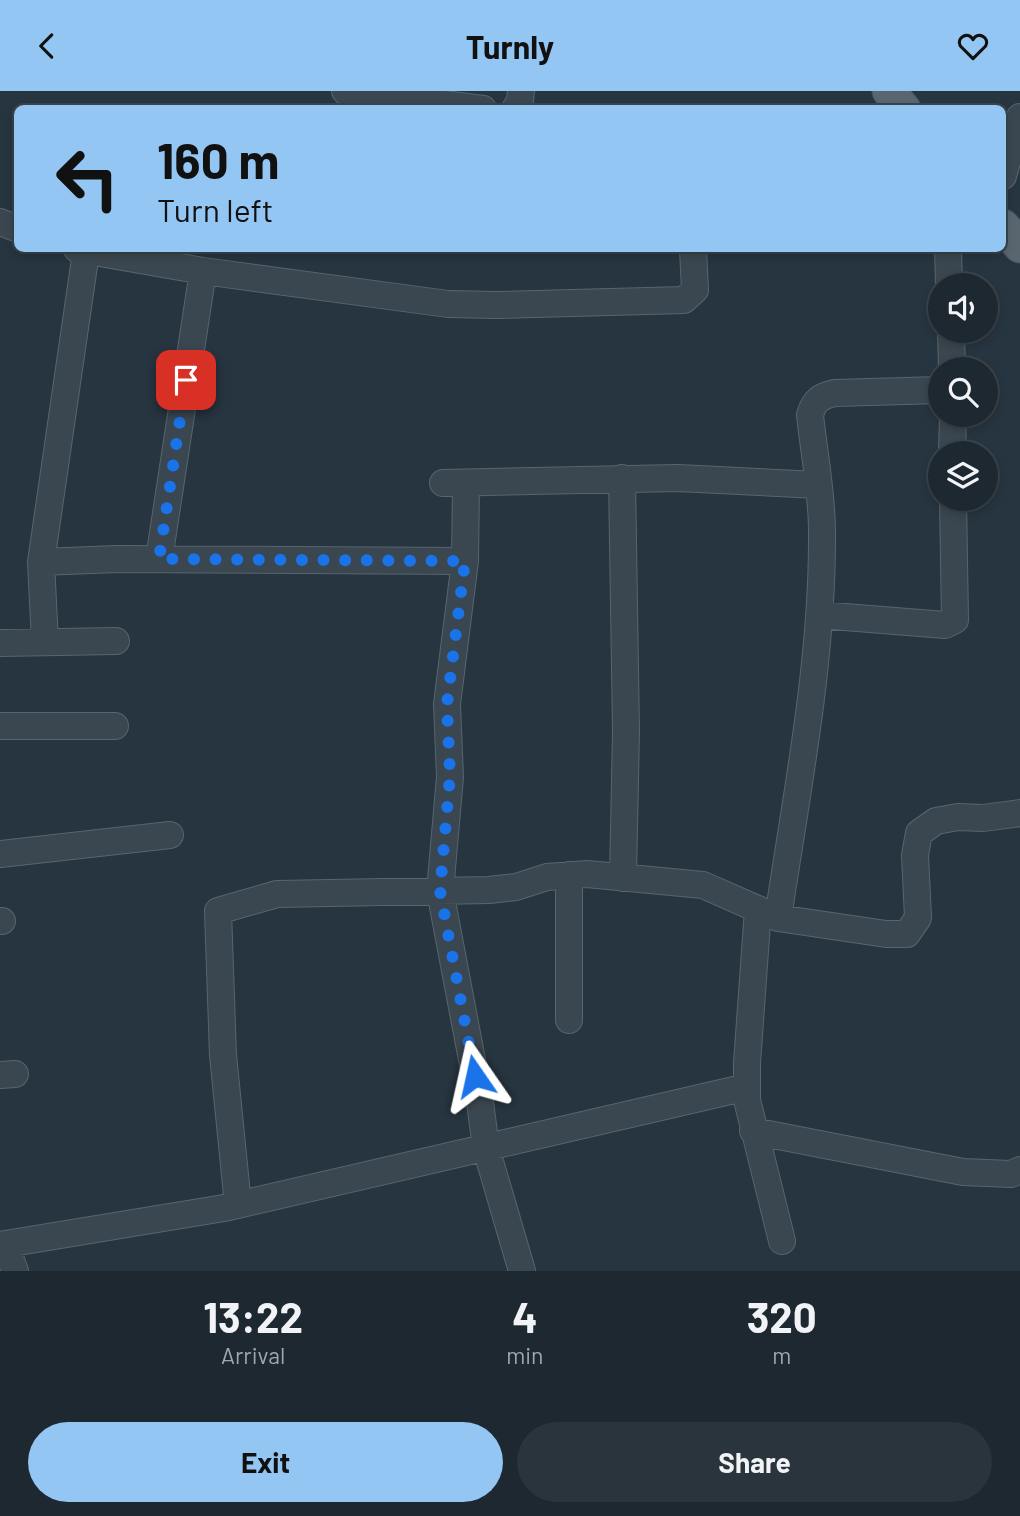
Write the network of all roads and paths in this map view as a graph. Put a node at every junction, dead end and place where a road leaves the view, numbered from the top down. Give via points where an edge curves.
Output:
1 (345, 91) edge
2 (889, 91) edge
3 (452, 105) edge
4 (901, 105) edge
5 (1020, 117) edge
6 (1006, 166) edge
7 (1006, 230) edge
8 (1020, 246) edge
9 (81, 252) edge
10 (93, 252) edge
11 (693, 252) edge
12 (948, 252) edge
13 (203, 271) junction
14 (949, 273) edge
15 (928, 390) edge
16 (622, 478) junction
17 (818, 485) junction
18 (953, 511) edge
19 (159, 559) junction
20 (465, 561) junction
21 (41, 562) junction
22 (820, 615) junction
23 (116, 641) dead end
24 (45, 642) junction
25 (0, 643) edge
26 (0, 726) edge
27 (116, 726) dead end
28 (1020, 813) edge
29 (170, 835) dead end
30 (0, 854) edge
31 (569, 875) junction
32 (623, 877) junction
33 (440, 891) junction
34 (768, 913) junction
35 (569, 1020) dead end
36 (747, 1087) junction
37 (753, 1131) junction
38 (486, 1148) junction
39 (1020, 1170) edge
40 (238, 1205) junction
41 (782, 1241) dead end
42 (2, 1245) edge
43 (15, 1271) edge
44 (522, 1271) edge

1 - 3 street
2 - 4 main road
5 - 6 street
7 - 8 main road
9 - 21 street
10 - 13 street
11 - 13 street via 695,290 684,300 448,304
12 - 14 street
13 - 19 street
15 - 17 street via 821,396 810,415
16 - 17 street
16 - 20 street via 455,483
16 - 32 street
17 - 22 street
18 - 22 street via 955,620 945,625
19 - 20 street
19 - 21 street
20 - 33 street via 447,704 450,776
21 - 24 street
22 - 34 street via 803,755
23 - 24 street
24 - 25 street
26 - 27 street
28 - 34 street via 936,821 919,833 915,855 918,918 907,934
29 - 30 street
31 - 32 street
31 - 33 street via 516,887
31 - 35 street
32 - 34 street via 703,885
33 - 38 street
33 - 40 street via 277,894 218,911 223,1055
34 - 36 street
36 - 37 street
36 - 38 street
37 - 39 street via 963,1172 1011,1174
37 - 41 street
38 - 40 street
38 - 44 street
40 - 42 street
42 - 43 street

